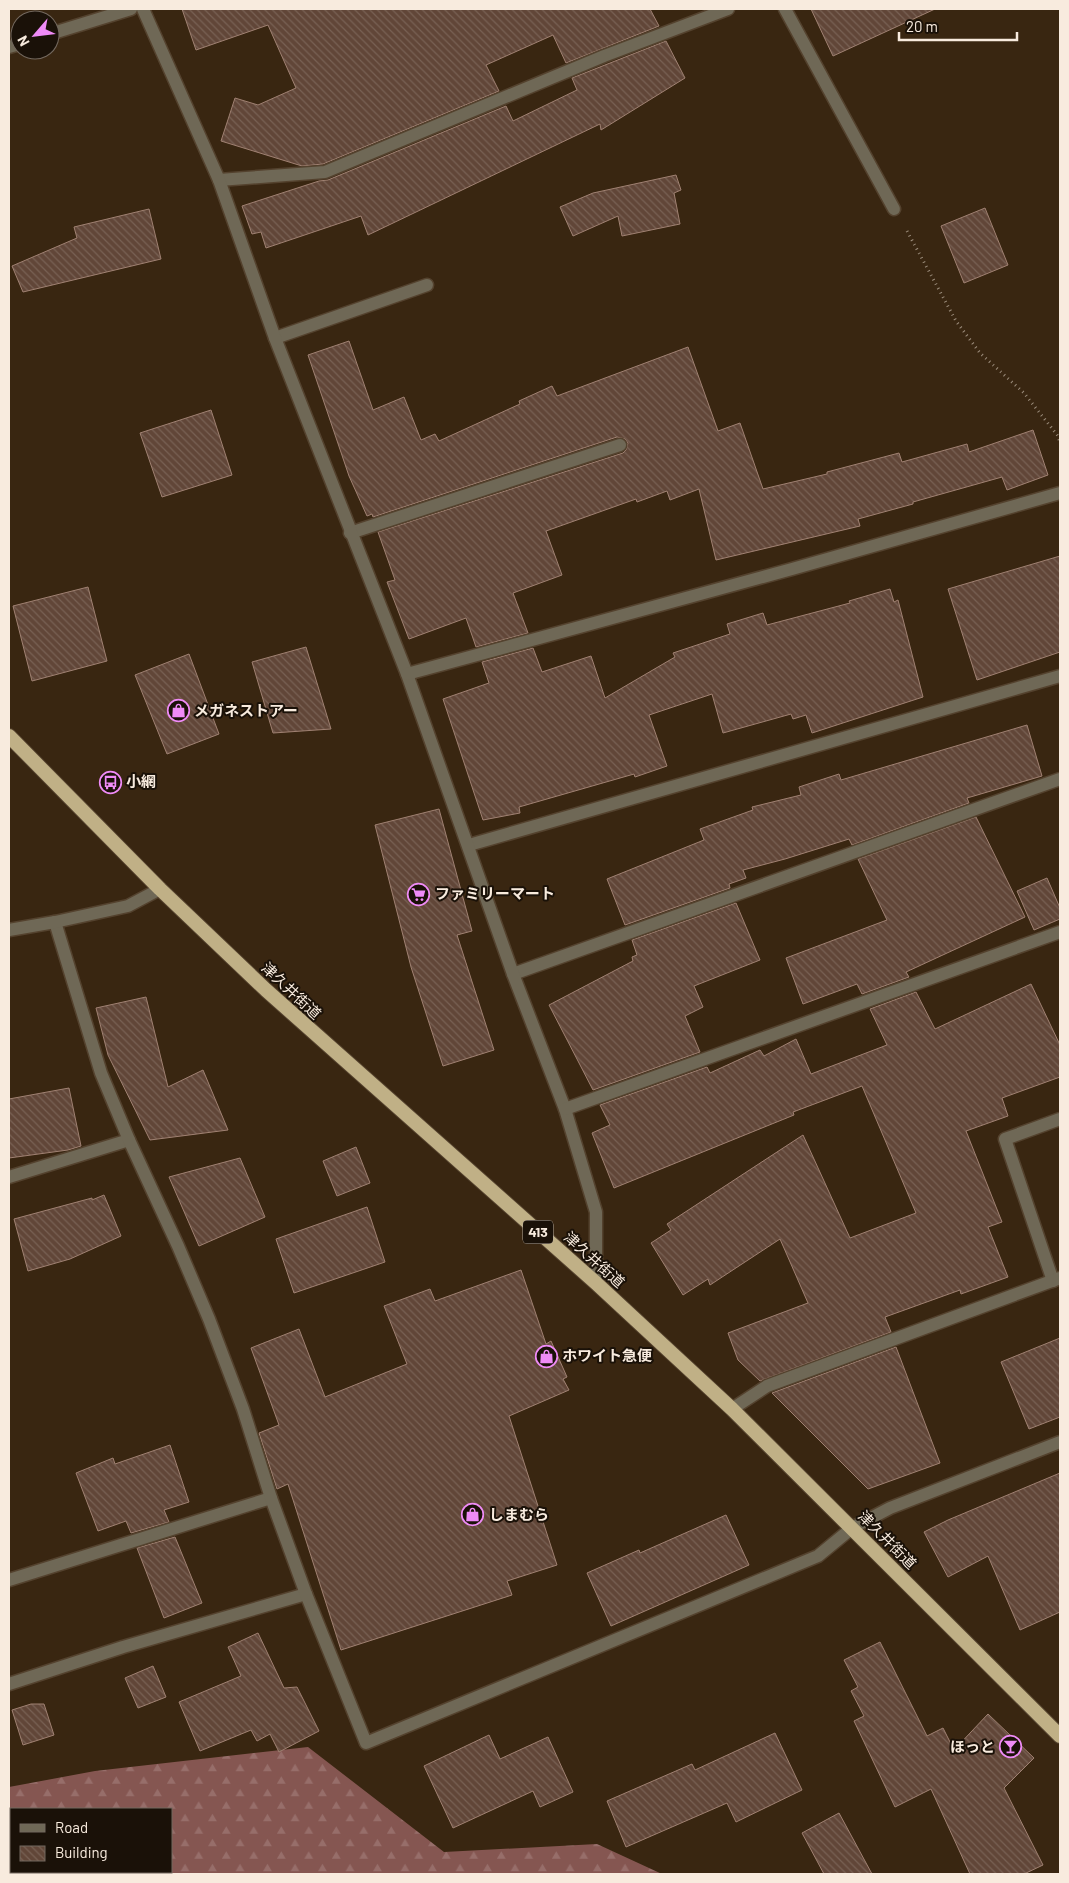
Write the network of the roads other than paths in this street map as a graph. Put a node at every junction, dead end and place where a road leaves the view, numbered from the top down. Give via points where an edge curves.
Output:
1 (131, 9) edge
2 (143, 9) edge
3 (728, 9) edge
4 (785, 9) edge
5 (60, 31) edge
6 (220, 180) junction
7 (894, 209) road end
8 (427, 285) dead end
9 (275, 338) junction
10 (620, 445) dead end
11 (1060, 493) edge
12 (350, 533) junction
13 (406, 674) junction
14 (1060, 676) edge
15 (9, 736) edge
16 (1060, 779) edge
17 (469, 845) junction
18 (160, 889) junction
19 (55, 922) junction
20 (9, 930) edge
21 (1060, 932) edge
22 (513, 974) junction
23 (565, 1109) junction
24 (1060, 1119) edge
25 (130, 1140) junction
26 (9, 1177) edge
27 (1057, 1280) edge
28 (596, 1283) junction
29 (732, 1409) junction
30 (1060, 1442) edge
31 (271, 1498) junction
32 (852, 1528) junction
33 (9, 1580) edge
34 (306, 1594) junction
35 (9, 1684) edge
36 (1060, 1736) edge

1 - 5 street
2 - 6 street
3 - 6 street via 604,56 325,172
4 - 7 street
6 - 9 street
8 - 9 street
9 - 12 street
10 - 12 street
11 - 13 street
12 - 13 street
13 - 17 street
14 - 17 street
15 - 18 highway, 津久井街道 / 413
16 - 22 street
17 - 22 street
18 - 19 street via 128,906
18 - 28 highway, 津久井街道 / 413 via 294,1016
19 - 20 street
19 - 25 street via 102,1072
21 - 23 street
22 - 23 street
23 - 28 street via 596,1212
24 - 27 street via 1005,1139
25 - 26 street
25 - 31 street via 209,1319 243,1409
27 - 29 street via 767,1386
28 - 29 highway, 津久井街道 / 413
29 - 32 highway, 津久井街道 / 413
30 - 32 street via 890,1508
31 - 33 street
31 - 34 street
32 - 34 street via 818,1556 366,1743
32 - 36 highway, 津久井街道 / 413
34 - 35 street

